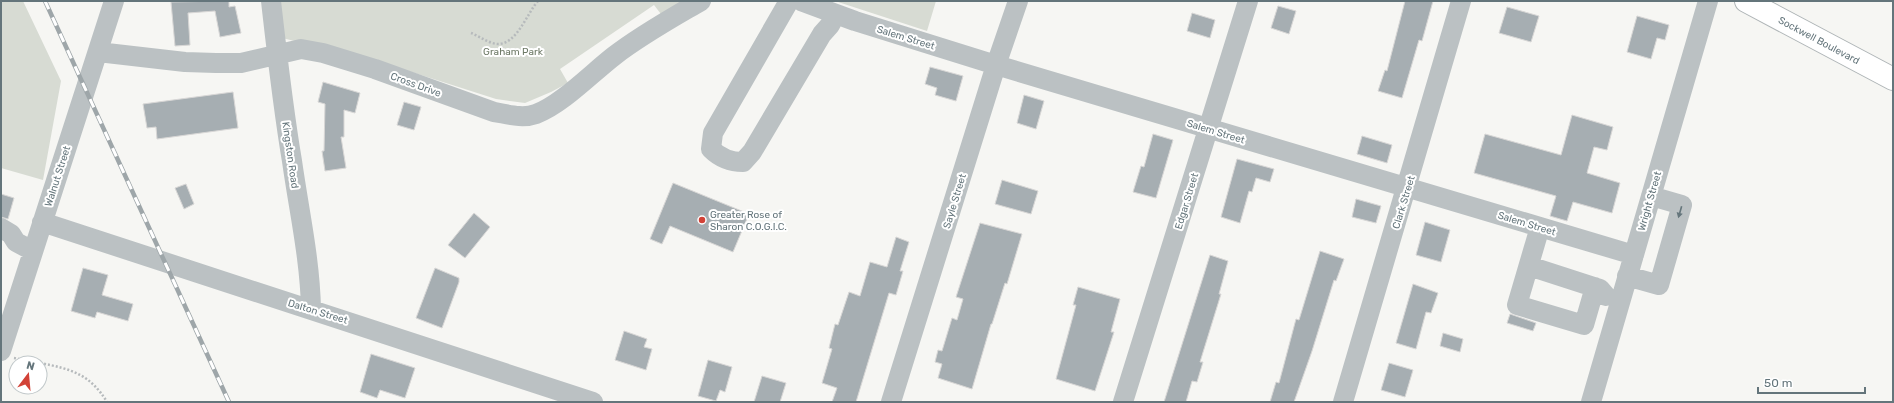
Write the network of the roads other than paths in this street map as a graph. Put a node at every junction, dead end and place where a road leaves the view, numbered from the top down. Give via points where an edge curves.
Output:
1 (114, 1) edge
2 (271, 1) edge
3 (701, 1) edge
4 (789, 1) edge
5 (801, 1) edge
6 (1018, 1) edge
7 (1248, 1) edge
8 (1461, 1) edge
9 (1708, 1) edge
10 (1746, 1) edge
11 (836, 14) junction
12 (98, 52) junction
13 (277, 56) junction
14 (996, 65) junction
15 (1893, 79) edge
16 (1208, 128) junction
17 (1408, 188) junction
18 (1651, 196) junction
19 (42, 222) junction
20 (1540, 227) junction
21 (1, 228) edge
22 (33, 251) junction
23 (1634, 255) junction
24 (1529, 266) junction
25 (1627, 276) junction
26 (1595, 287) junction
27 (1620, 301) junction
28 (310, 309) junction
29 (5, 354) edge
30 (593, 402) edge
31 (891, 402) edge
32 (1123, 402) edge
33 (1343, 402) edge
34 (1590, 402) edge

1 - 12 street, Walnut Street
2 - 13 street, Kingston Road
3 - 13 street, Cross Drive via 615,55 555,104 535,114 516,116 494,112 375,69 301,49
4 - 11 street via 713,133 711,149 732,162 743,162 752,152
5 - 11 street, Salem Street
6 - 14 street, Sayle Street
7 - 16 street, Edgar Street
8 - 17 street, Clark Street
9 - 18 street, Wright Street
10 - 15 main road, Sockwell Boulevard
11 - 14 street, Salem Street
12 - 13 street, Cross Drive via 216,63 241,63
12 - 19 street, Walnut Street
13 - 28 street, Kingston Road via 310,276
14 - 16 street, Salem Street
14 - 31 street, Sayle Street
16 - 17 street, Salem Street
16 - 32 street, Edgar Street
17 - 20 street, Salem Street
17 - 33 street, Clark Street
18 - 23 street, Wright Street
18 -> 25 street via 1682,205 1659,285
19 - 22 street, Walnut Street
19 - 28 street, Dalton Street
20 - 23 street, Salem Street
20 - 24 street
21 - 22 street via 11,234 16,242
22 - 29 street, Walnut Street
23 - 25 street, Wright Street
24 - 26 street
24 - 26 street via 1517,305 1584,325
25 - 27 street, Wright Street
26 - 27 street via 1606,296
27 - 34 street, Wright Street
28 - 30 street, Dalton Street

